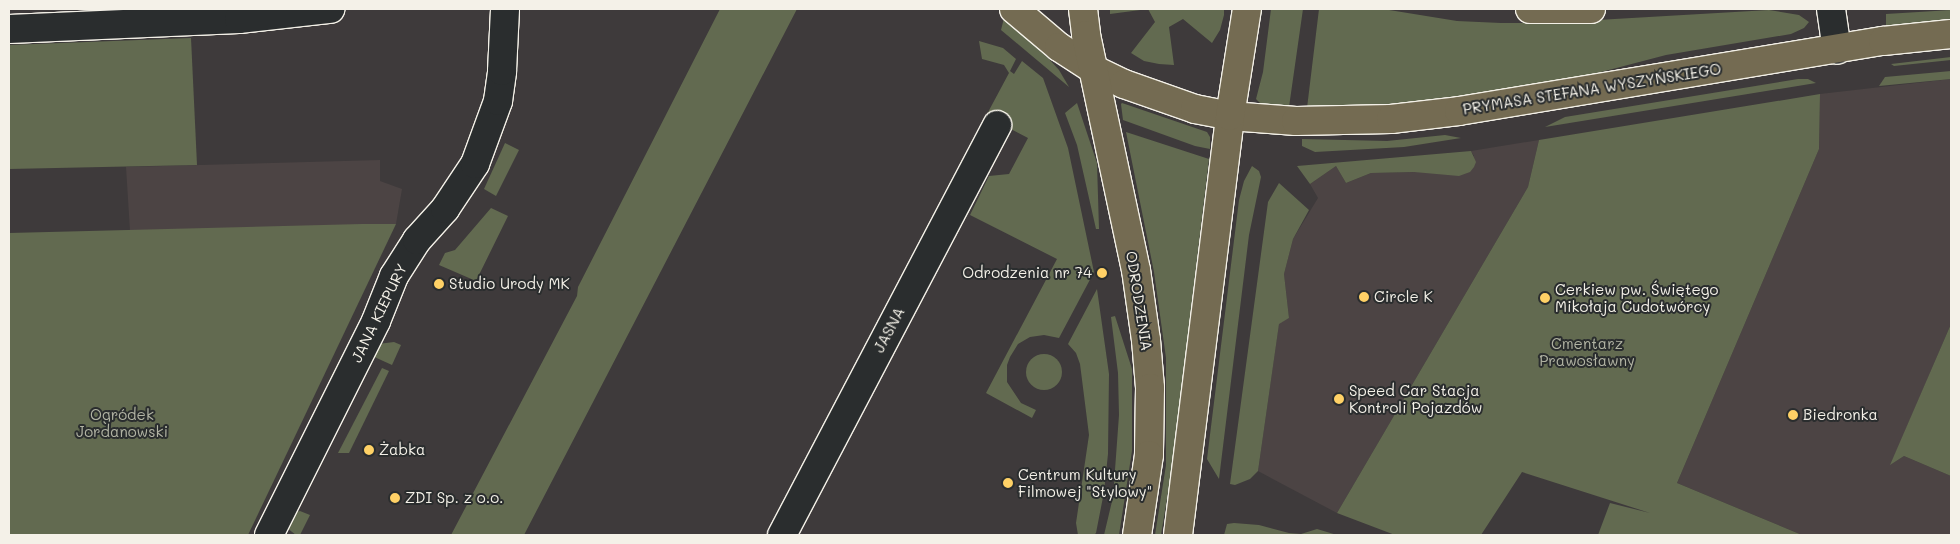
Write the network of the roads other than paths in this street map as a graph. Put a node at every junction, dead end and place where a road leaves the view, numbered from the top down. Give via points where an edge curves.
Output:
1 (330, 9) edge
2 (505, 9) edge
3 (1014, 9) edge
4 (1083, 9) edge
5 (1247, 9) edge
6 (1530, 9) edge
7 (1591, 9) edge
8 (1831, 9) edge
9 (136, 16) edge
10 (9, 29) edge
11 (1951, 34) edge
12 (1836, 50) junction
13 (1093, 69) junction
14 (1230, 116) junction
15 (998, 125) dead end
16 (269, 535) edge
17 (782, 535) edge
18 (1137, 535) edge
19 (1178, 535) edge

1 - 9 street via 239,20
2 - 16 street, JANA KIEPURY via 500,86 482,150 466,181 418,240 394,276 376,322
3 - 13 main road via 1059,47
4 - 13 main road, ODRODZENIA
5 - 14 main road
6 - 7 main road
8 - 12 street
9 - 10 street
11 - 12 main road, PRYMASA STEFANA WYSZYŃSKIEGO
12 - 14 main road, PRYMASA STEFANA WYSZYŃSKIEGO via 1459,111 1391,119 1296,121
13 - 14 main road, PRYMASA STEFANA WYSZYŃSKIEGO via 1166,100
13 - 18 main road, ODRODZENIA via 1136,270 1146,340 1150,448
14 - 19 main road
15 - 17 street, JASNA

